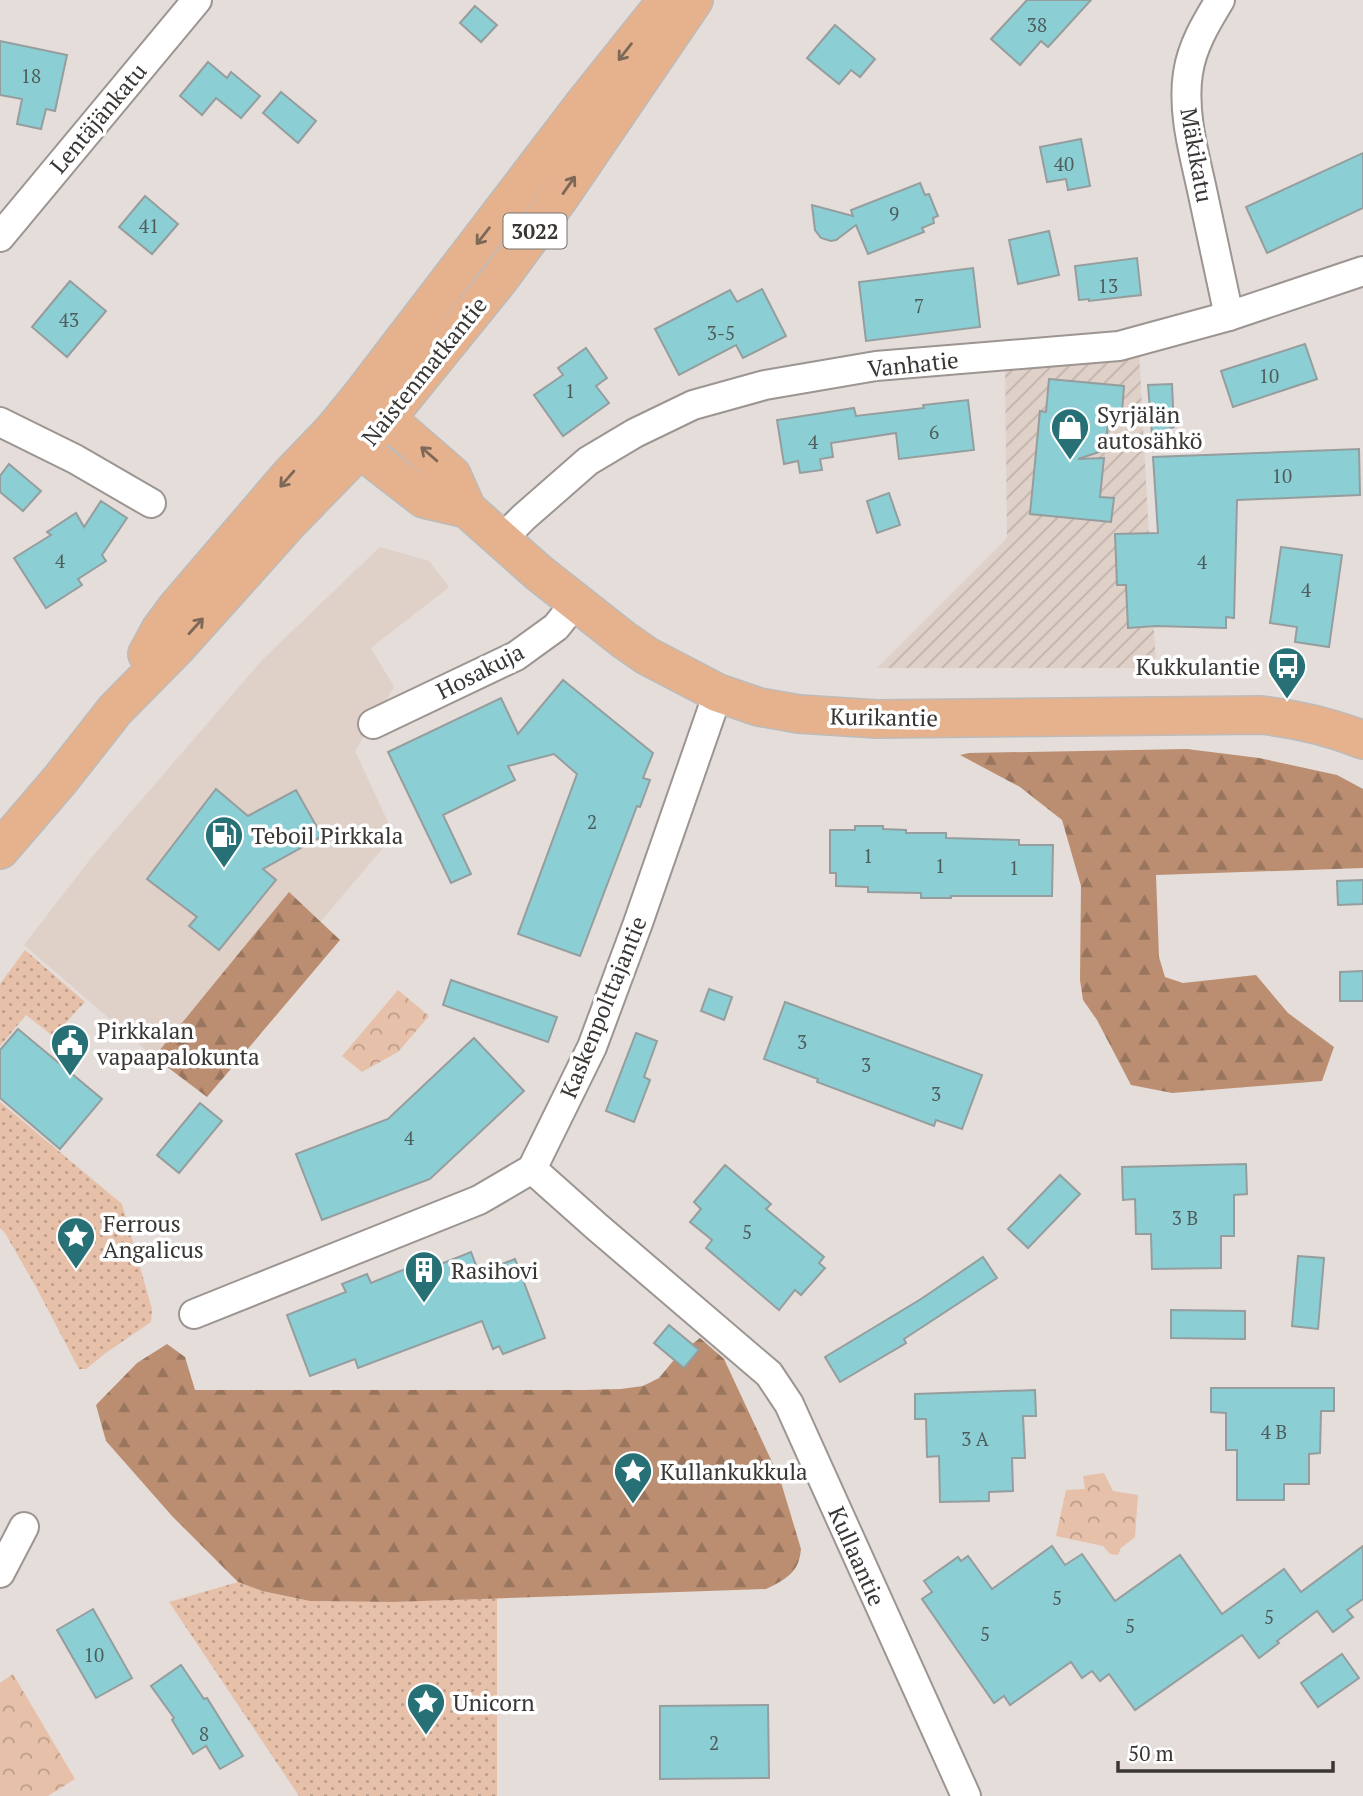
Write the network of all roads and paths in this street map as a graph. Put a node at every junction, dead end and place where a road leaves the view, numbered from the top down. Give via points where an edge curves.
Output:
1 (197, 0) edge
2 (667, 0) edge
3 (694, 0) edge
4 (1220, 0) edge
5 (0, 237) edge
6 (1363, 271) edge
7 (1229, 316) junction
8 (374, 407) junction
9 (0, 422) edge
10 (346, 439) junction
11 (151, 503) dead end
12 (467, 509) junction
13 (501, 540) junction
14 (576, 603) junction
15 (718, 693) junction
16 (373, 724) dead end
17 (1363, 740) edge
18 (6, 845) edge
19 (532, 1169) junction
20 (194, 1314) dead end
21 (24, 1527) dead end
22 (0, 1573) edge
23 (966, 1796) edge

1 - 5 street, Lentäjänkatu
2 -> 8 main road, Naistenmatkantie / 3022 via 576,115
8 -> 3 main road, Naistenmatkantie / 3022 via 498,281
4 - 7 street, Mäkikatu via 1199,36 1186,92 1193,149
6 - 7 street, Vanhatie
7 - 13 street, Vanhatie via 1119,346 876,366 765,385 693,405 588,461
8 - 10 main road, Naistenmatkantie / 3022
12 -> 8 main road, Kurikantie via 453,475
9 - 11 street
10 - 12 main road, Kurikantie via 424,499
10 - 18 main road, Naistenmatkantie / 3022 via 290,475 177,607 115,710
12 - 13 main road, Kurikantie
13 - 14 main road, Kurikantie
14 - 15 main road, Kurikantie via 647,656
14 - 16 street, Hosakuja via 556,627 516,656
15 - 17 main road, Kurikantie via 799,714 877,719 1261,715
15 - 19 street, Kaskenpolttajantie via 599,1028
19 - 20 street via 479,1200
19 - 23 street, Kullaantie via 769,1374 789,1404
21 - 22 street

